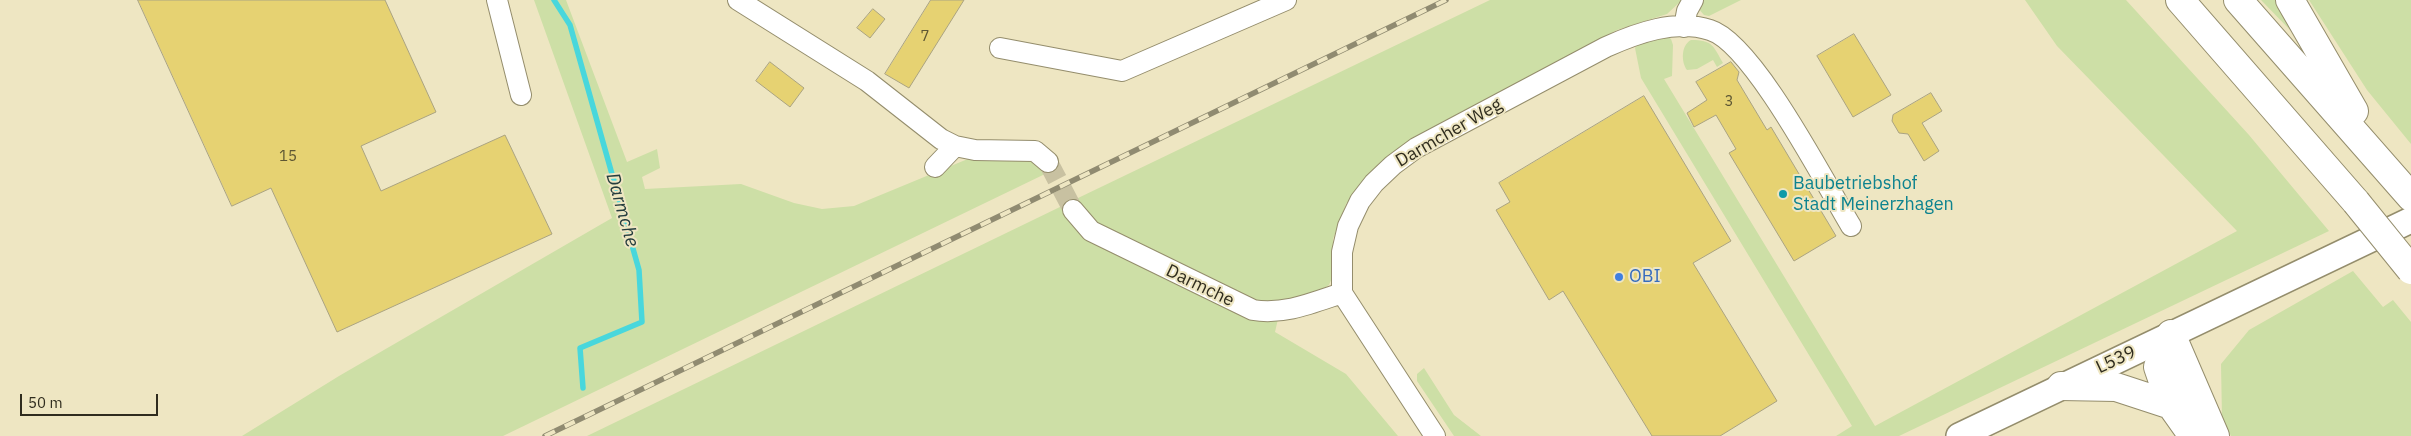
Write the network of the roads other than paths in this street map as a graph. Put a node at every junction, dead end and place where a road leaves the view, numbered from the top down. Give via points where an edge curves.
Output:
1 (497, 0) edge
2 (738, 0) edge
3 (1286, 0) edge
4 (1694, 0) edge
5 (2180, 0) edge
6 (2238, 0) edge
7 (2290, 0) edge
8 (1684, 27) junction
9 (1000, 48) dead end
10 (521, 95) dead end
11 (955, 146) junction
12 (1048, 162) tunnel mouth
13 (936, 167) dead end
14 (2391, 172) junction
15 (2411, 197) edge
16 (1073, 210) tunnel mouth
17 (2406, 222) edge
18 (1851, 226) dead end
19 (2411, 270) edge
20 (1342, 293) junction
21 (2171, 334) junction
22 (2061, 386) junction
23 (2171, 404) junction
24 (1435, 436) edge
25 (1959, 436) edge
26 (2193, 436) edge
27 (2215, 436) edge

1 - 10 street
2 - 11 street via 867,82
3 - 9 street via 1122,71
4 - 8 street via 1687,11
5 - 19 highway, bridge
6 - 14 highway
7 - 14 highway
8 - 18 street, Darmcher Weg via 1712,30 1744,55 1762,78
8 - 20 street, Darmcher Weg via 1655,29 1606,47 1440,135 1393,165 1360,201 1348,226 1342,252
11 - 12 street via 975,150 1036,151
11 - 13 street
14 - 15 highway
16 - 20 street, Darmche via 1091,231 1253,310 1271,313 1295,309
17 - 21 main road, L539
20 - 24 street
21 - 22 main road, L539
21 - 23 highway via 2158,367
21 - 27 highway
22 - 23 highway via 2116,387
22 - 25 main road, L539
23 - 26 highway

